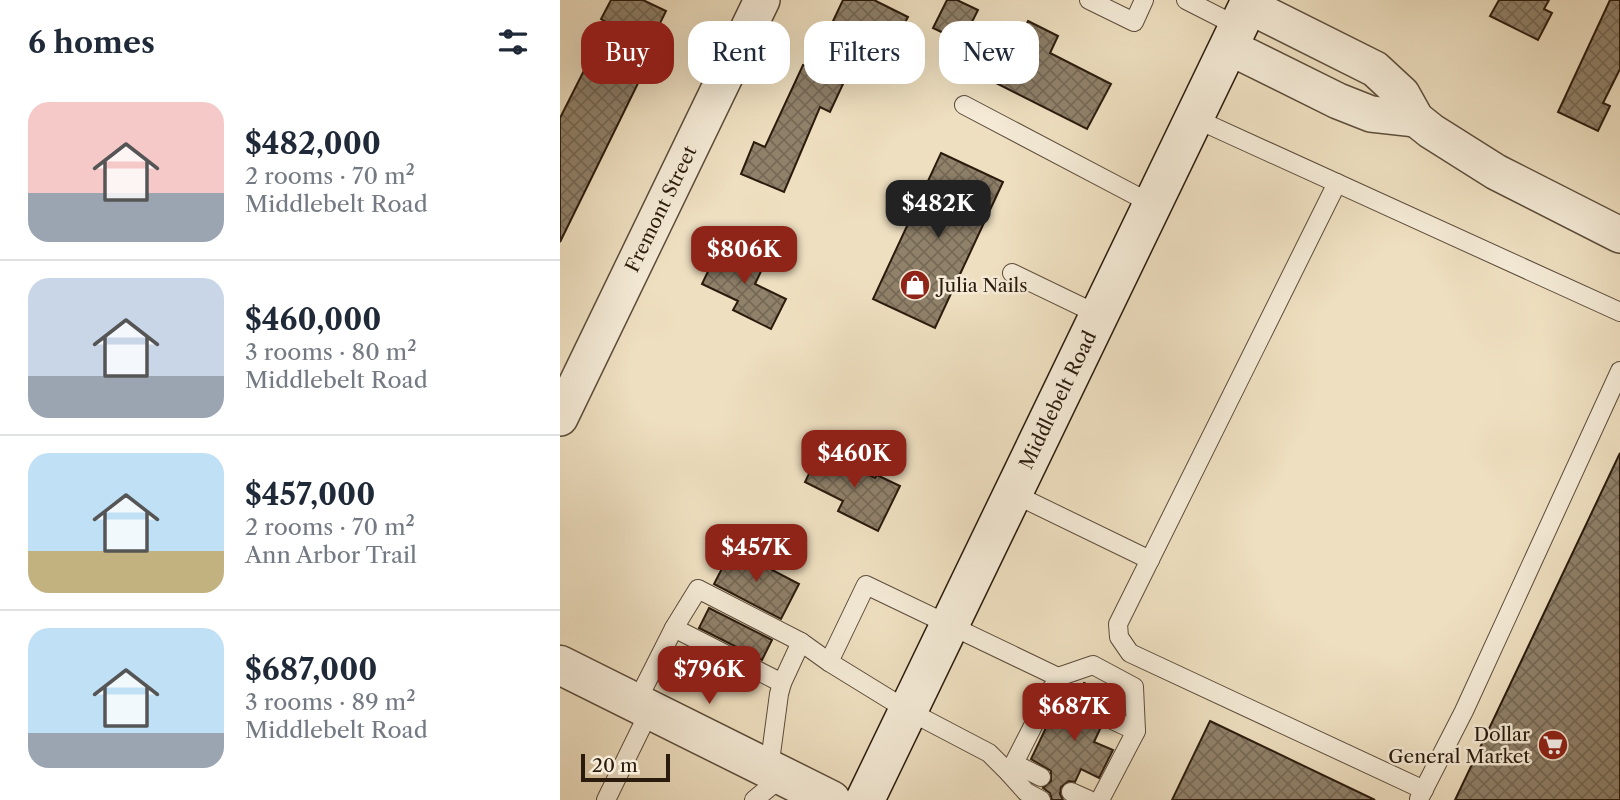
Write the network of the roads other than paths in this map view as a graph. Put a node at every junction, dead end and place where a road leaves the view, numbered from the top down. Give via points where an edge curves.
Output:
1 (762, 0) edge
2 (1088, 0) edge
3 (1144, 0) edge
4 (1186, 0) edge
5 (1242, 20) edge
6 (964, 106) dead end
7 (1194, 118) junction
8 (1416, 119) junction
9 (1337, 183) junction
10 (1152, 204) junction
11 (1620, 235) edge
12 (1012, 273) dead end
13 (1620, 312) edge
14 (1099, 315) junction
15 (1620, 371) edge
16 (560, 418) edge
17 (1012, 494) junction
18 (1150, 560) junction
19 (949, 625) junction
20 (674, 628) junction
21 (801, 642) junction
22 (828, 662) junction
23 (562, 672) edge
24 (782, 683) junction
25 (1055, 683) junction
26 (1076, 701) dead end
27 (643, 707) junction
28 (907, 710) junction
29 (1106, 717) dead end
30 (1136, 731) junction
31 (1012, 769) junction
32 (1041, 777) dead end
33 (769, 782) edge
34 (1071, 792) dead end
35 (1421, 795) edge
36 (606, 800) edge
37 (831, 800) edge
38 (866, 800) edge
39 (1041, 800) edge
40 (1089, 800) edge
41 (1100, 800) edge

1 - 16 street, Fremont Street
2 - 3 lane via 1133,22
4 - 5 lane
5 - 7 main road, Middlebelt Road
5 - 8 street via 1338,102 1371,114
5 - 8 street via 1375,69 1402,94
6 - 10 lane
7 - 9 lane
7 - 10 main road, Middlebelt Road
8 - 11 street via 1496,173
9 - 13 lane
9 - 18 lane
10 - 14 main road, Middlebelt Road
12 - 14 lane
14 - 17 main road, Middlebelt Road
15 - 35 lane
17 - 18 lane
17 - 19 main road, Middlebelt Road
18 - 35 lane via 1118,625 1119,637 1130,653
19 - 22 lane via 866,585
19 - 25 lane
19 - 28 main road, Middlebelt Road
20 - 21 lane via 698,589
20 - 24 lane
20 - 27 lane
21 - 22 lane
21 - 24 lane
22 - 28 lane
23 - 27 main road
24 - 33 lane
25 - 26 lane
25 - 30 lane via 1093,665 1134,687
25 - 31 lane
27 - 33 main road
27 - 36 lane
28 - 31 lane
28 - 38 main road, Middlebelt Road
29 - 30 lane
30 - 41 lane
31 - 32 lane
31 - 39 lane via 1026,792
33 - 37 main road
34 - 40 lane

